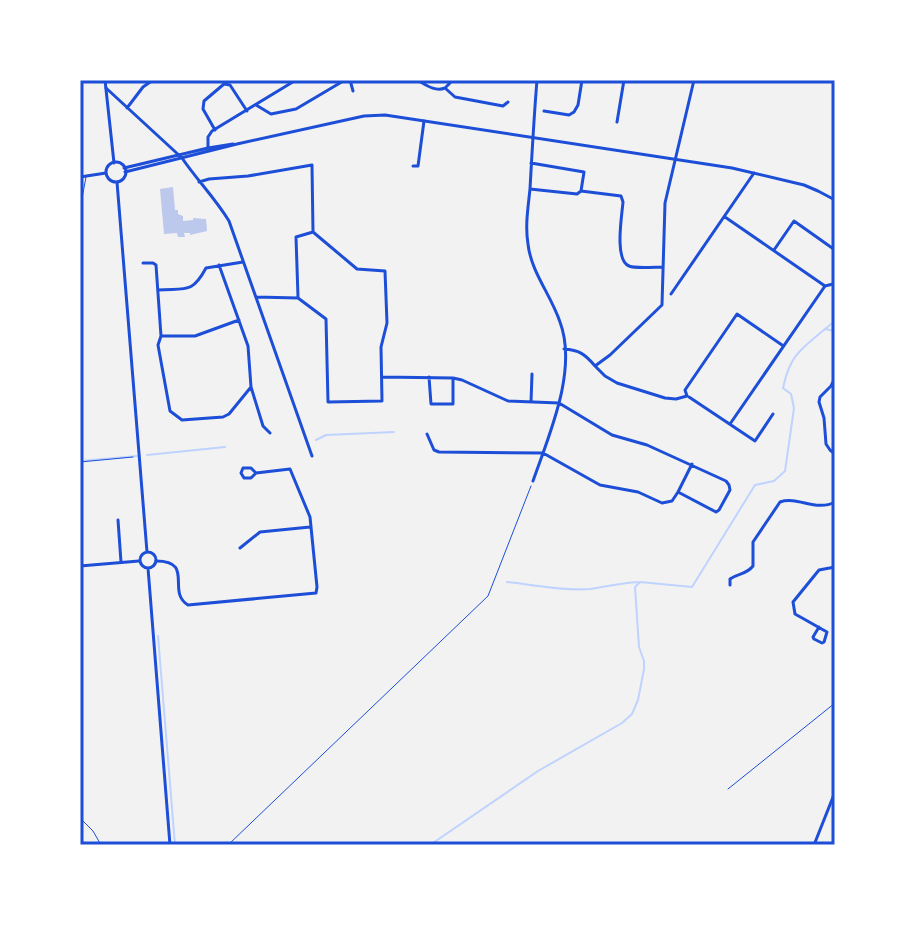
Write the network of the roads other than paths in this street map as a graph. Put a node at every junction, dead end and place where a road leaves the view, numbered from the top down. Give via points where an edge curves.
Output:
1 (105, 80) edge
2 (153, 80) edge
3 (296, 80) edge
4 (348, 80) edge
5 (417, 80) edge
6 (450, 80) edge
7 (537, 80) edge
8 (582, 80) edge
9 (624, 80) edge
10 (694, 80) edge
11 (106, 88) junction
12 (445, 88) junction
13 (353, 91) dead end
14 (508, 102) dead end
15 (256, 105) junction
16 (127, 108) junction
17 (247, 111) junction
18 (544, 111) dead end
19 (424, 121) junction
20 (617, 122) dead end
21 (215, 130) junction
22 (532, 137) junction
23 (209, 150) junction
24 (181, 156) junction
25 (675, 159) junction
26 (114, 163) junction
27 (531, 163) junction
28 (413, 166) dead end
29 (125, 170) junction
30 (106, 173) junction
31 (754, 173) junction
32 (80, 177) edge
33 (86, 177) junction
34 (117, 182) junction
35 (199, 182) junction
36 (530, 189) junction
37 (581, 191) junction
38 (835, 200) edge
39 (80, 209) edge
40 (725, 217) junction
41 (313, 232) junction
42 (774, 250) junction
43 (835, 250) edge
44 (244, 262) junction
45 (143, 263) dead end
46 (219, 265) junction
47 (663, 267) junction
48 (835, 280) edge
49 (825, 286) junction
50 (158, 290) junction
51 (671, 294) dead end
52 (256, 297) junction
53 (298, 298) junction
54 (239, 320) junction
55 (161, 336) junction
56 (783, 346) junction
57 (564, 349) junction
58 (595, 366) junction
59 (532, 374) dead end
60 (382, 377) junction
61 (429, 377) junction
62 (453, 378) junction
63 (835, 378) edge
64 (251, 387) junction
65 (687, 396) junction
66 (531, 402) junction
67 (559, 403) junction
68 (773, 414) dead end
69 (730, 424) junction
70 (270, 433) dead end
71 (427, 434) dead end
72 (543, 453) junction
73 (835, 454) edge
74 (312, 456) dead end
75 (692, 464) junction
76 (256, 473) dead end
77 (533, 481) road end
78 (678, 492) junction
79 (835, 502) edge
80 (118, 520) dead end
81 (311, 526) junction
82 (240, 548) dead end
83 (147, 552) junction
84 (139, 561) junction
85 (156, 561) junction
86 (121, 562) junction
87 (80, 566) edge
88 (835, 567) edge
89 (148, 568) junction
90 (730, 585) dead end
91 (819, 627) dead end
92 (835, 792) edge
93 (170, 845) edge
94 (814, 845) edge

1 - 11 street
2 - 16 street
3 - 15 street
4 - 13 street
4 - 15 street via 296,109 271,114
5 - 12 street
6 - 12 street
7 - 22 street
8 - 18 street via 574,112
9 - 20 street
10 - 25 street
11 - 16 street
11 - 26 street
12 - 14 street via 455,97 503,106
15 - 17 street
16 - 24 street
17 - 21 street
17 - 21 street via 224,84 204,101
19 - 22 street
19 - 23 street via 372,115
19 - 28 street via 418,166
21 - 23 street via 208,137
22 - 25 street
22 - 27 street
23 - 24 street
24 - 29 street
24 - 35 street
25 - 31 street
25 - 47 street via 663,215
26 - 29 street
26 - 30 street
27 - 36 street
27 - 37 street via 584,172
29 - 34 street
30 - 33 street
30 - 34 street
31 - 38 street via 804,185
31 - 40 street
32 - 33 street
33 - 39 lane
34 - 83 street
35 - 41 street via 312,165
35 - 44 street via 229,221
36 - 37 street
36 - 57 street via 526,229 531,262 561,325
37 - 47 street via 621,196 625,262 630,267
40 - 42 street
40 - 51 street
41 - 53 street via 296,237
41 - 60 street via 357,269 385,271
42 - 43 street via 794,221
42 - 49 street
44 - 46 street
44 - 52 street
45 - 50 street via 156,265
46 - 50 street via 206,268 192,287
46 - 54 street
47 - 58 street via 662,305
48 - 49 street
49 - 56 street
50 - 55 street
52 - 53 street
52 - 74 street
53 - 60 street via 326,319 328,402 382,401
54 - 55 street via 195,336
54 - 64 street via 248,346
55 - 64 street via 158,345 170,411 182,420 223,417
56 - 65 street via 737,314 685,390
56 - 69 street
57 - 58 street via 577,350
57 - 67 street
58 - 65 street via 617,383 659,396
59 - 66 street
60 - 61 street
61 - 62 street
61 - 62 street via 431,404 453,404
62 - 66 street via 508,401
63 - 73 street via 819,402 826,444
64 - 70 street
65 - 69 street
66 - 67 street
67 - 72 street
67 - 75 street via 612,435
68 - 69 street via 755,441
71 - 72 street via 439,452
72 - 77 street
72 - 78 street via 600,485 662,503 672,501
75 - 78 street
75 - 78 street via 726,481 730,490 716,512
76 - 81 street via 290,469
79 - 90 street via 780,502 753,542 753,566 730,579
80 - 86 street
81 - 82 street via 260,532
81 - 85 street via 316,593 188,605 180,597 176,567
83 - 84 street
83 - 85 street
84 - 86 street
84 - 89 street
85 - 89 street
86 - 87 street
88 - 91 street via 819,570 793,602 795,614
89 - 93 street
92 - 94 street

